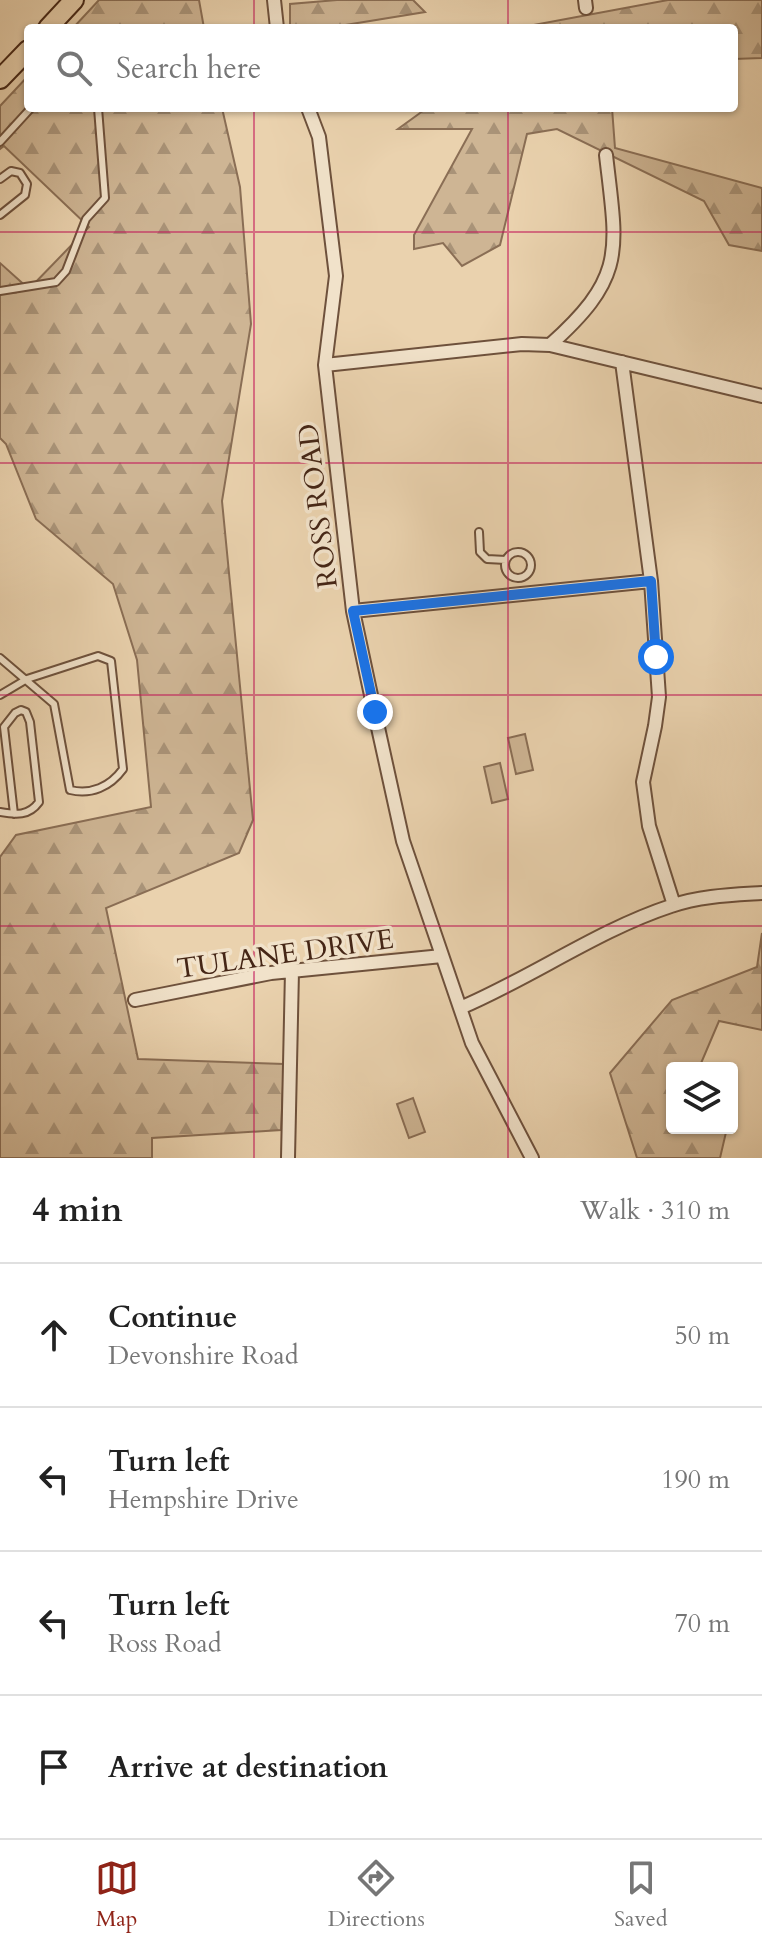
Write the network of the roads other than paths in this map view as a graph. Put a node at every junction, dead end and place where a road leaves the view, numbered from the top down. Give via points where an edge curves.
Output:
1 (74, 0) edge
2 (274, 0) edge
3 (52, 24) edge
4 (277, 24) edge
5 (24, 54) edge
6 (0, 79) edge
7 (27, 112) edge
8 (98, 112) edge
9 (310, 112) edge
10 (0, 142) edge
11 (606, 155) dead end
12 (0, 179) edge
13 (0, 215) edge
14 (0, 291) edge
15 (550, 345) junction
16 (622, 362) junction
17 (325, 365) junction
18 (762, 396) edge
19 (479, 532) dead end
20 (506, 560) junction
21 (521, 578) junction
22 (651, 581) junction
23 (523, 594) junction
24 (353, 611) junction
25 (0, 658) edge
26 (27, 679) junction
27 (0, 695) edge
28 (0, 812) edge
29 (14, 814) junction
30 (762, 893) edge
31 (674, 905) junction
32 (442, 956) junction
33 (292, 971) junction
34 (135, 1000) dead end
35 (460, 1008) junction
36 (288, 1158) edge
37 (532, 1158) edge

1 - 3 main road
2 - 4 street
5 - 6 main road
7 - 10 lane
8 - 14 lane via 105,198 86,219 66,271 56,282
9 - 17 street, ROSS ROAD via 319,137 336,276
11 - 15 street via 614,253 606,281
12 - 13 lane via 11,171 20,173 27,184 25,195
15 - 16 street
15 - 17 street
16 - 18 street
16 - 22 street
17 - 24 street, ROSS ROAD
19 - 20 lane via 480,552 487,559
20 - 21 lane via 507,571
20 - 21 lane via 515,553 526,556 531,567
21 - 23 lane
22 - 23 street
22 - 31 street via 659,697 643,782 649,826
23 - 24 street
24 - 32 street, ROSS ROAD via 403,841
25 - 26 lane
26 - 26 lane via 98,656 111,661 123,769 113,783 83,793 70,790 54,704
26 - 27 lane
28 - 29 lane
29 - 29 lane via 33,810 39,802 30,722 21,710 4,727
30 - 31 street
31 - 35 street
32 - 33 street, TULANE DRIVE
32 - 35 street, ROSS ROAD
33 - 34 street, TULANE DRIVE
33 - 36 street
35 - 37 street, ROSS ROAD via 472,1043

